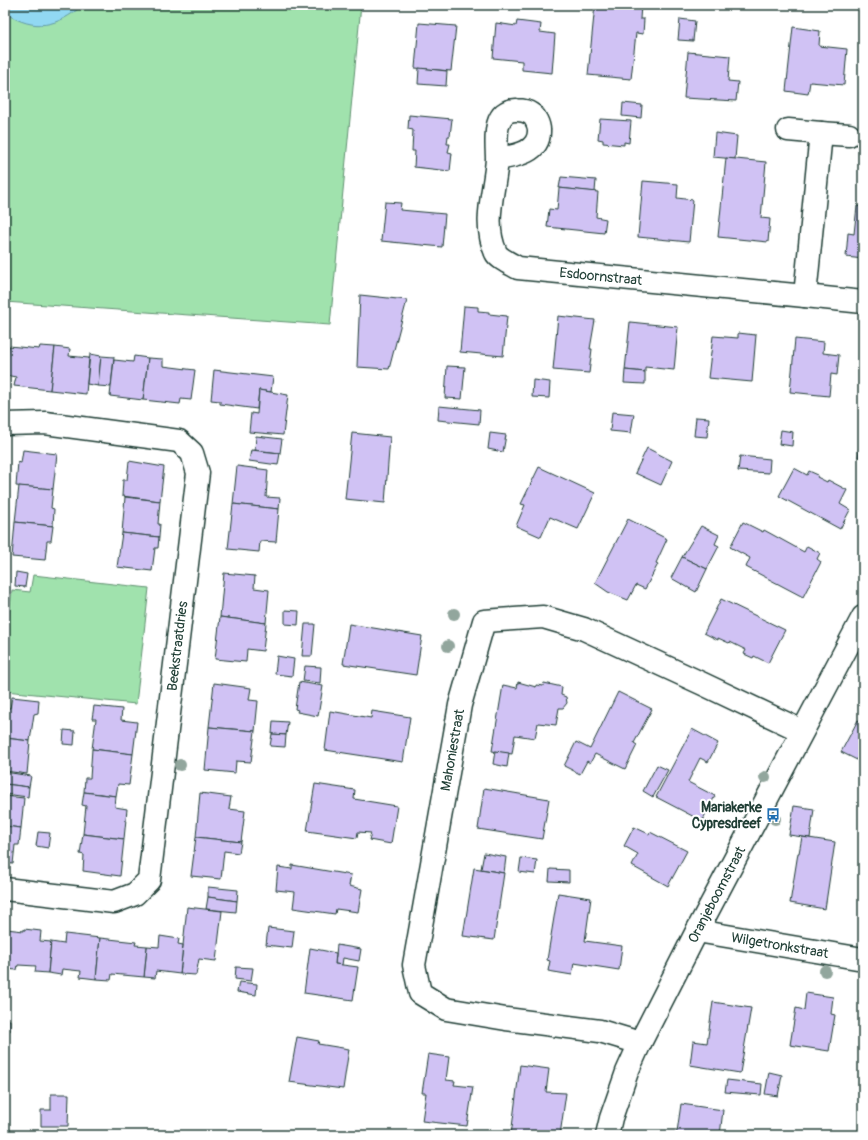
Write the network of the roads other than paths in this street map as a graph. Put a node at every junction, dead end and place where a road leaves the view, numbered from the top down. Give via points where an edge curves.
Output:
1 (788, 130) dead end
2 (820, 134) junction
3 (850, 135) dead end
4 (497, 159) dead end
5 (805, 296) junction
6 (863, 302) edge
7 (5, 424) edge
8 (863, 617) edge
9 (802, 731) junction
10 (5, 889) edge
11 (697, 931) junction
12 (863, 959) edge
13 (640, 1043) junction
14 (607, 1135) edge

1 - 2 street
2 - 3 street
2 - 5 street
4 - 5 street, Esdoornstraat via 489,231 496,254 518,268
5 - 6 street, Esdoornstraat
7 - 10 street, Beekstraatdries via 45,423 179,441 192,453 198,473 149,880 135,894 114,902
8 - 9 street, Oranjeboomstraat
9 - 11 street, Oranjeboomstraat
9 - 13 street, Mahoniestraat via 584,629 543,617 484,620 460,705 414,965 420,993 446,1009 600,1031
11 - 12 street, Wilgetronkstraat
11 - 13 street, Oranjeboomstraat
13 - 14 street, Oranjeboomstraat

